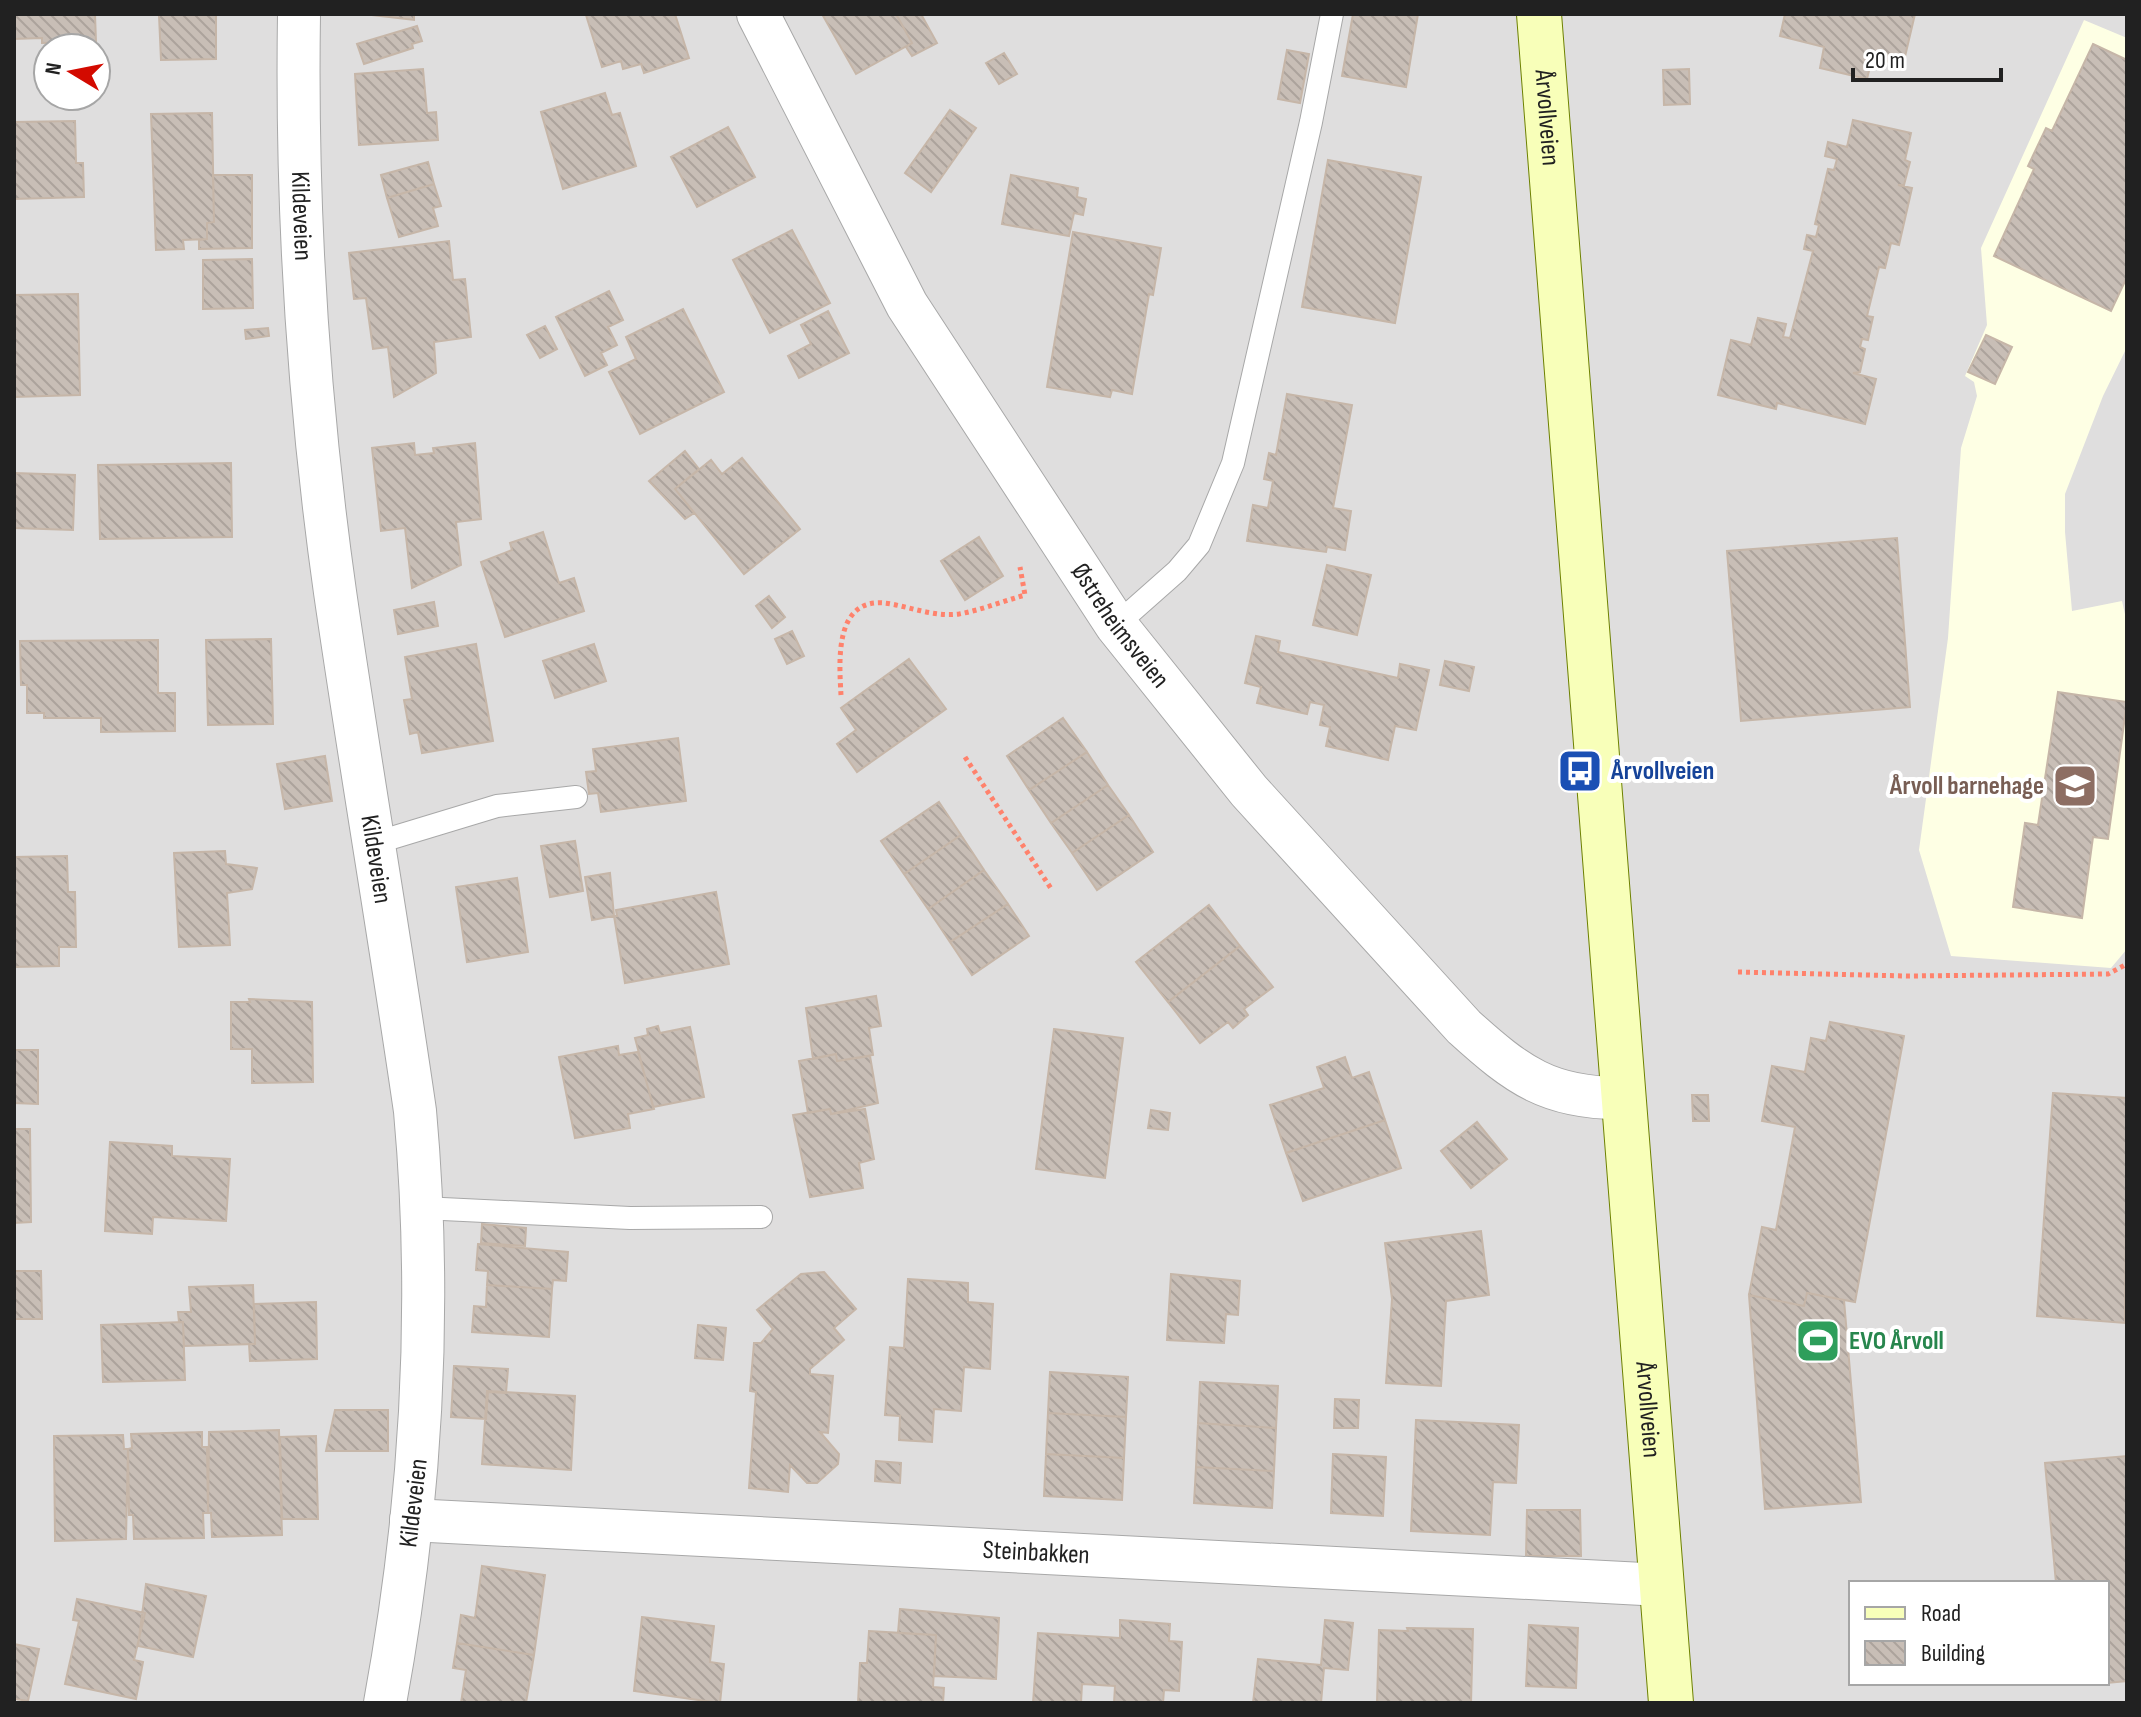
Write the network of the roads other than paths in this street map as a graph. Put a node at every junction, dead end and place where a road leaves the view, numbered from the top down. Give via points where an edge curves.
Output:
1 (299, 14) edge
2 (758, 14) edge
3 (1332, 14) edge
4 (1539, 14) edge
5 (1116, 625) junction
6 (576, 797) dead end
7 (375, 843) junction
8 (1623, 1098) junction
9 (422, 1208) junction
10 (761, 1217) dead end
11 (411, 1520) junction
12 (1662, 1585) junction
13 (385, 1703) edge
14 (1671, 1703) edge

1 - 7 street, Kildeveien via 300,200 312,378 335,591
2 - 5 street, Østreheimsveien via 907,305
3 - 5 lane via 1233,463 1199,545
4 - 8 street, Årvollveien
5 - 8 street, Østreheimsveien via 1249,791 1464,1027 1499,1059 1559,1092 1585,1099
6 - 7 lane via 497,806
7 - 9 street, Kildeveien via 415,1111
8 - 12 street, Årvollveien
9 - 10 lane via 630,1218
9 - 11 street, Kildeveien via 421,1425
11 - 12 street, Steinbakken
11 - 13 street, Kildeveien
12 - 14 street, Årvollveien

